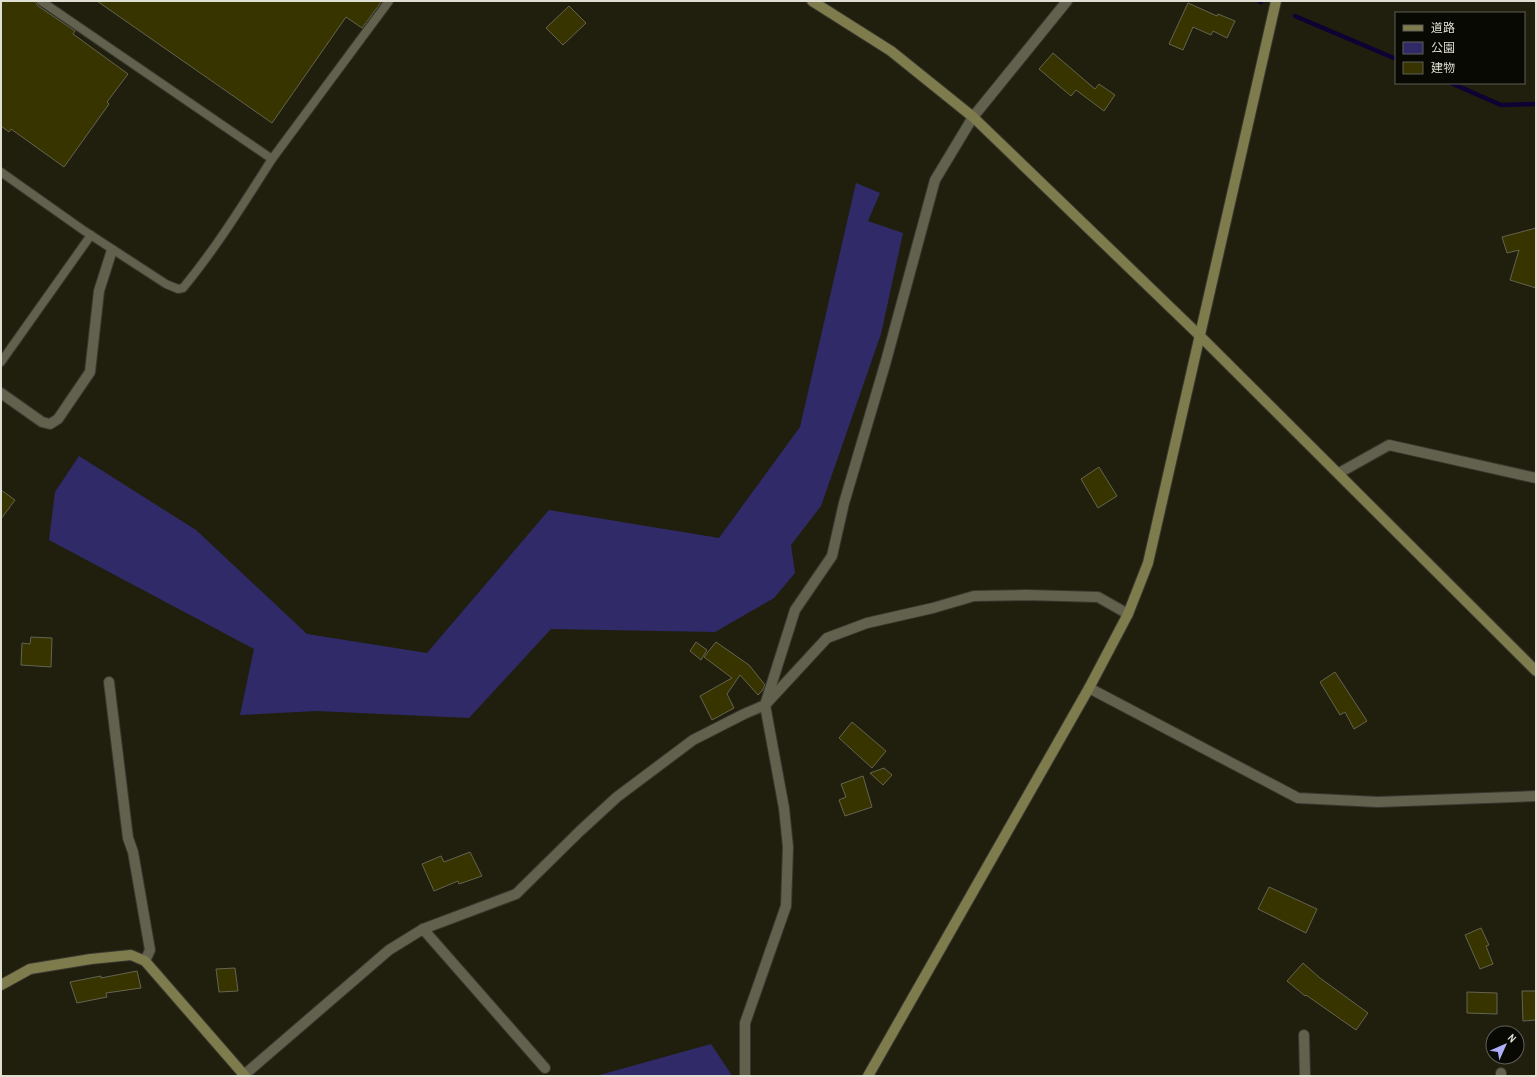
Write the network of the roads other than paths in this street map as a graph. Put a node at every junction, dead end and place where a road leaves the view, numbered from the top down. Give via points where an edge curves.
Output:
1 (41, 1) edge
2 (389, 1) edge
3 (812, 1) edge
4 (1066, 1) edge
5 (1276, 1) edge
6 (973, 117) junction
7 (272, 159) junction
8 (1, 172) edge
9 (91, 235) junction
10 (112, 250) junction
11 (1200, 336) junction
12 (1, 362) edge
13 (1, 393) edge
14 (1339, 473) junction
15 (1536, 478) edge
16 (1128, 614) junction
17 (1536, 671) edge
18 (109, 682) dead end
19 (1089, 688) junction
20 (765, 705) junction
21 (1536, 796) edge
22 (423, 929) junction
23 (145, 961) junction
24 (1, 985) edge
25 (1304, 1035) dead end
26 (545, 1068) dead end
27 (245, 1075) edge
28 (745, 1076) edge
29 (868, 1076) edge
30 (1305, 1076) edge

1 - 7 lane
2 - 7 lane
3 - 6 street via 891,51
4 - 6 street
5 - 11 street
6 - 11 street
6 - 20 street via 935,180 886,361 844,502 832,556 795,610
7 - 10 lane via 230,224 183,288 178,289 166,284
8 - 9 lane
9 - 10 lane
9 - 12 lane
10 - 13 street via 99,291 90,372 58,418 50,424 42,422
11 - 14 street
11 - 16 street via 1148,563
14 - 15 street via 1389,445
14 - 17 street
16 - 19 street
16 - 20 street via 1098,597 974,596 867,623 827,638
18 - 23 street via 128,838 133,852 150,950
19 - 21 street via 1298,798 1378,802
19 - 29 street
20 - 22 street via 692,740 617,797 516,894
20 - 28 street via 784,808 788,847 786,906 745,1023
22 - 26 street
22 - 27 street via 389,950
23 - 24 street via 131,955 30,969
23 - 27 street
25 - 30 street

